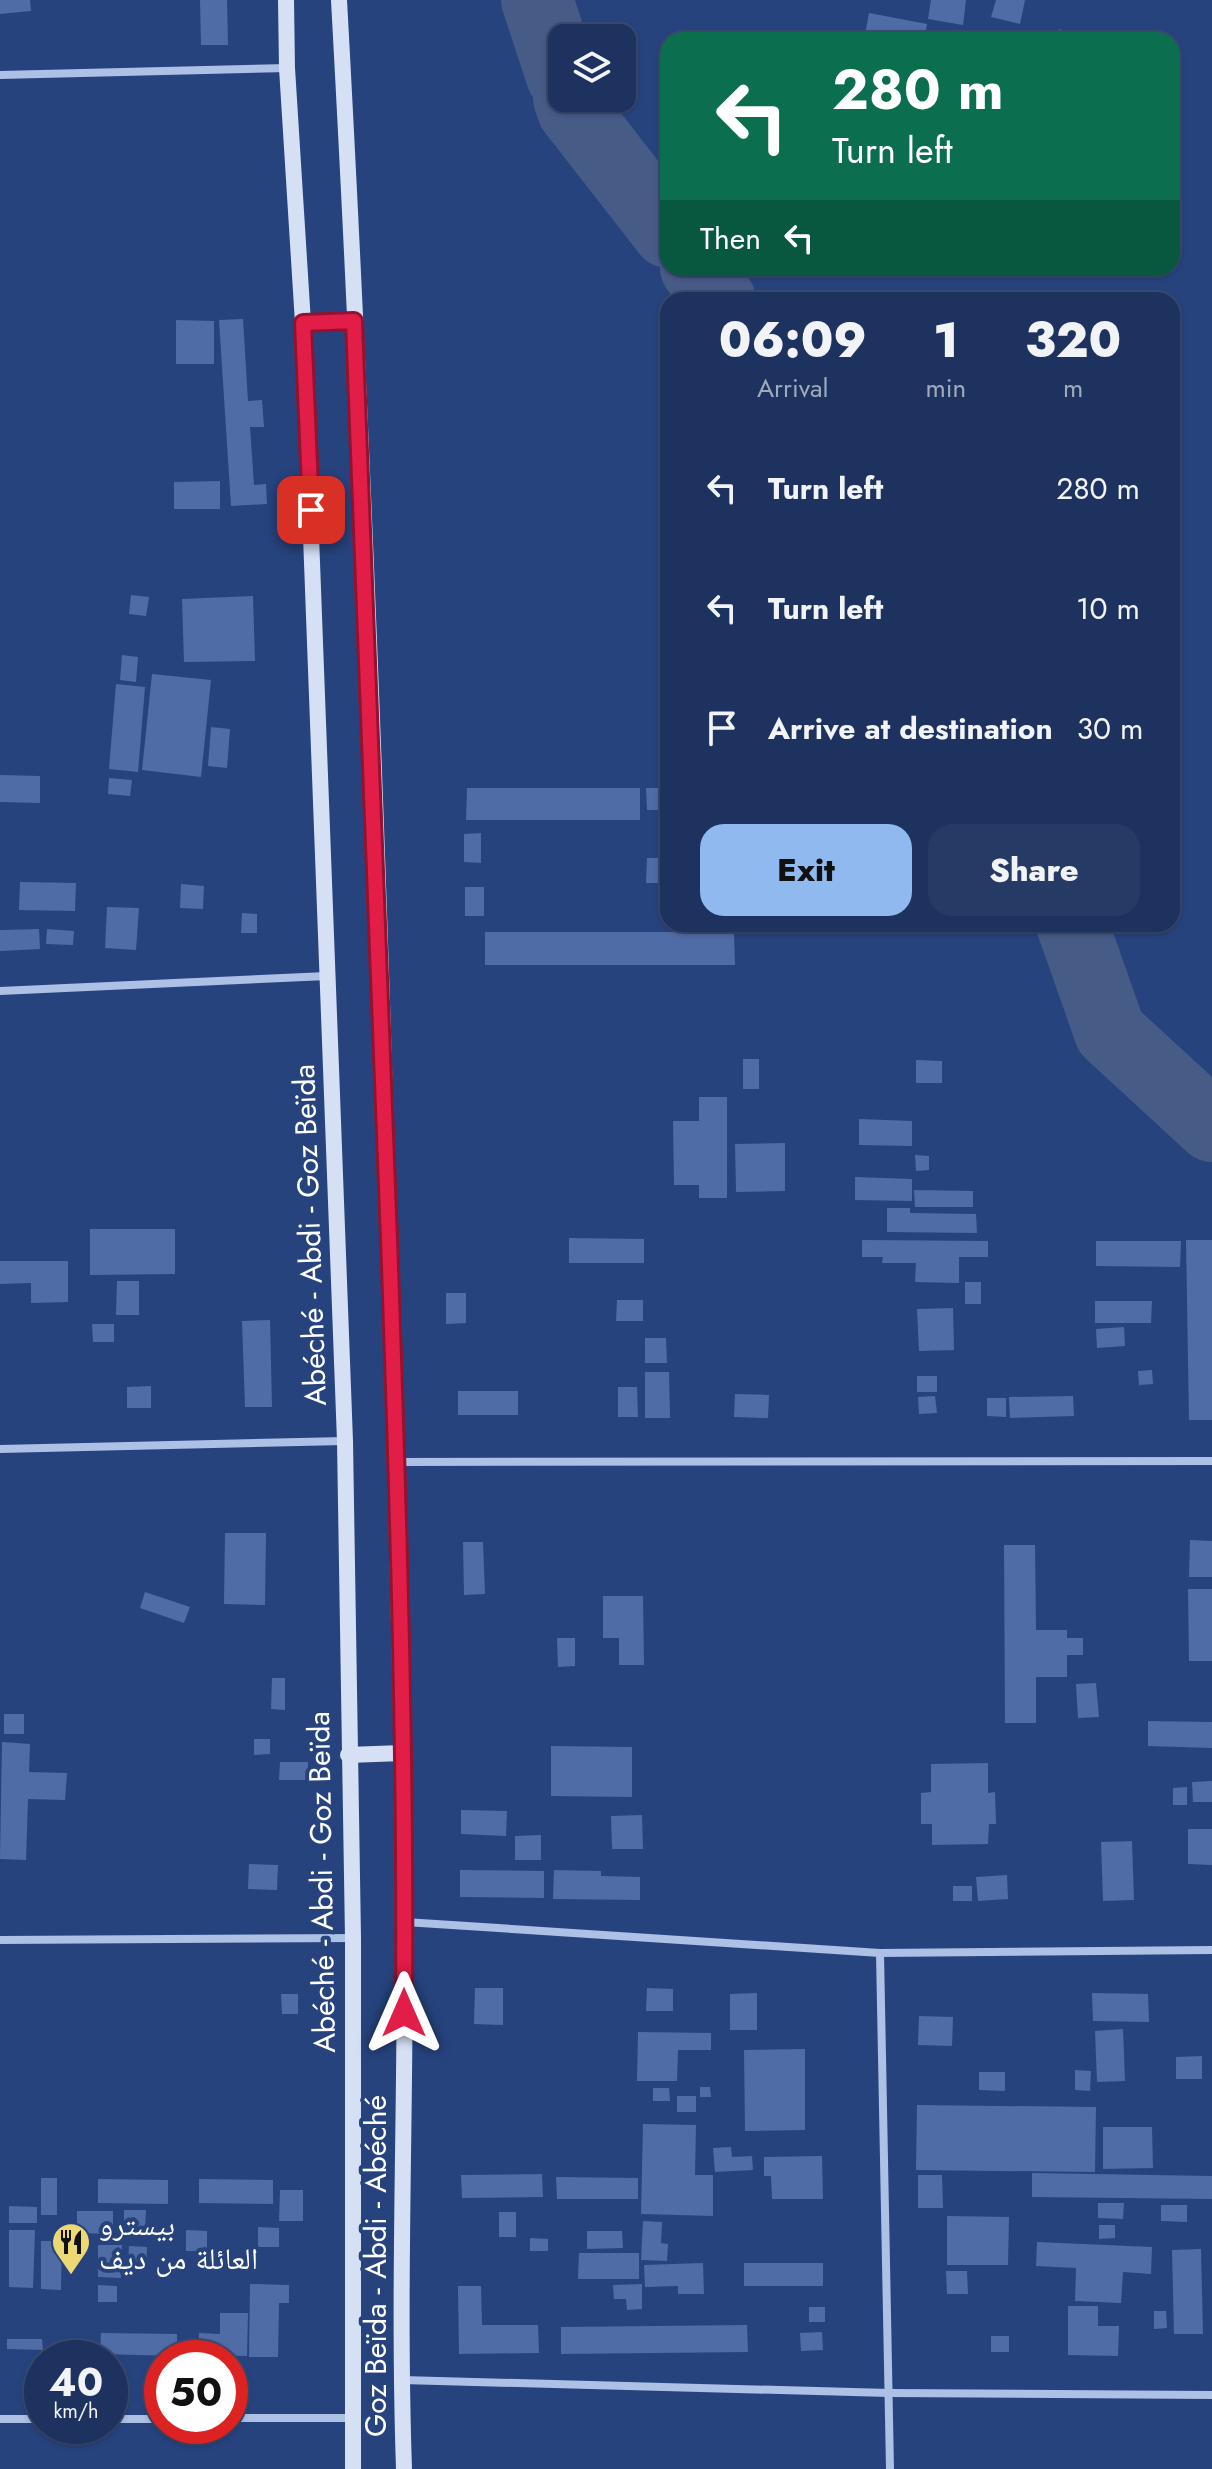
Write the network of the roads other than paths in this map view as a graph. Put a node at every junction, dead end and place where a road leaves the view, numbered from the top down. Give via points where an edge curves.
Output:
1 (286, 0) edge
2 (339, 0) edge
3 (287, 68) junction
4 (0, 75) edge
5 (354, 321) junction
6 (303, 323) junction
7 (328, 976) junction
8 (0, 991) edge
9 (345, 1441) junction
10 (0, 1449) edge
11 (1212, 1461) edge
12 (397, 1462) junction
13 (402, 1753) junction
14 (348, 1755) junction
15 (405, 1922) junction
16 (353, 1938) junction
17 (0, 1940) edge
18 (1212, 1950) edge
19 (880, 1953) junction
20 (401, 2380) junction
21 (889, 2393) junction
22 (1212, 2395) edge
23 (248, 2418) edge
24 (352, 2418) junction
25 (0, 2419) edge
26 (24, 2419) edge
27 (353, 2469) edge
28 (404, 2469) edge
29 (890, 2469) edge

1 - 3 main road, Abéché - Abdi - Goz Beïda
2 - 5 main road, Goz Beïda - Abdi - Abéché
3 - 4 street
3 - 6 main road, Abéché - Abdi - Goz Beïda
5 - 6 main road
5 - 12 main road, Goz Beïda - Abdi - Abéché
6 - 7 main road, Abéché - Abdi - Goz Beïda
7 - 8 street
7 - 9 main road, Abéché - Abdi - Goz Beïda
9 - 10 street
9 - 14 main road, Abéché - Abdi - Goz Beïda
11 - 12 street
12 - 13 main road, Goz Beïda - Abdi - Abéché
13 - 14 main road
13 - 15 main road, Goz Beïda - Abdi - Abéché
14 - 16 main road, Abéché - Abdi - Goz Beïda
15 - 19 street
15 - 20 main road, Goz Beïda - Abdi - Abéché
16 - 17 street
16 - 24 main road, Abéché - Abdi - Goz Beïda
18 - 19 street
19 - 21 street
20 - 21 street
20 - 28 main road, Goz Beïda - Abdi - Abéché
21 - 22 street
21 - 29 street
23 - 24 street
24 - 27 main road, Abéché - Abdi - Goz Beïda
25 - 26 street

